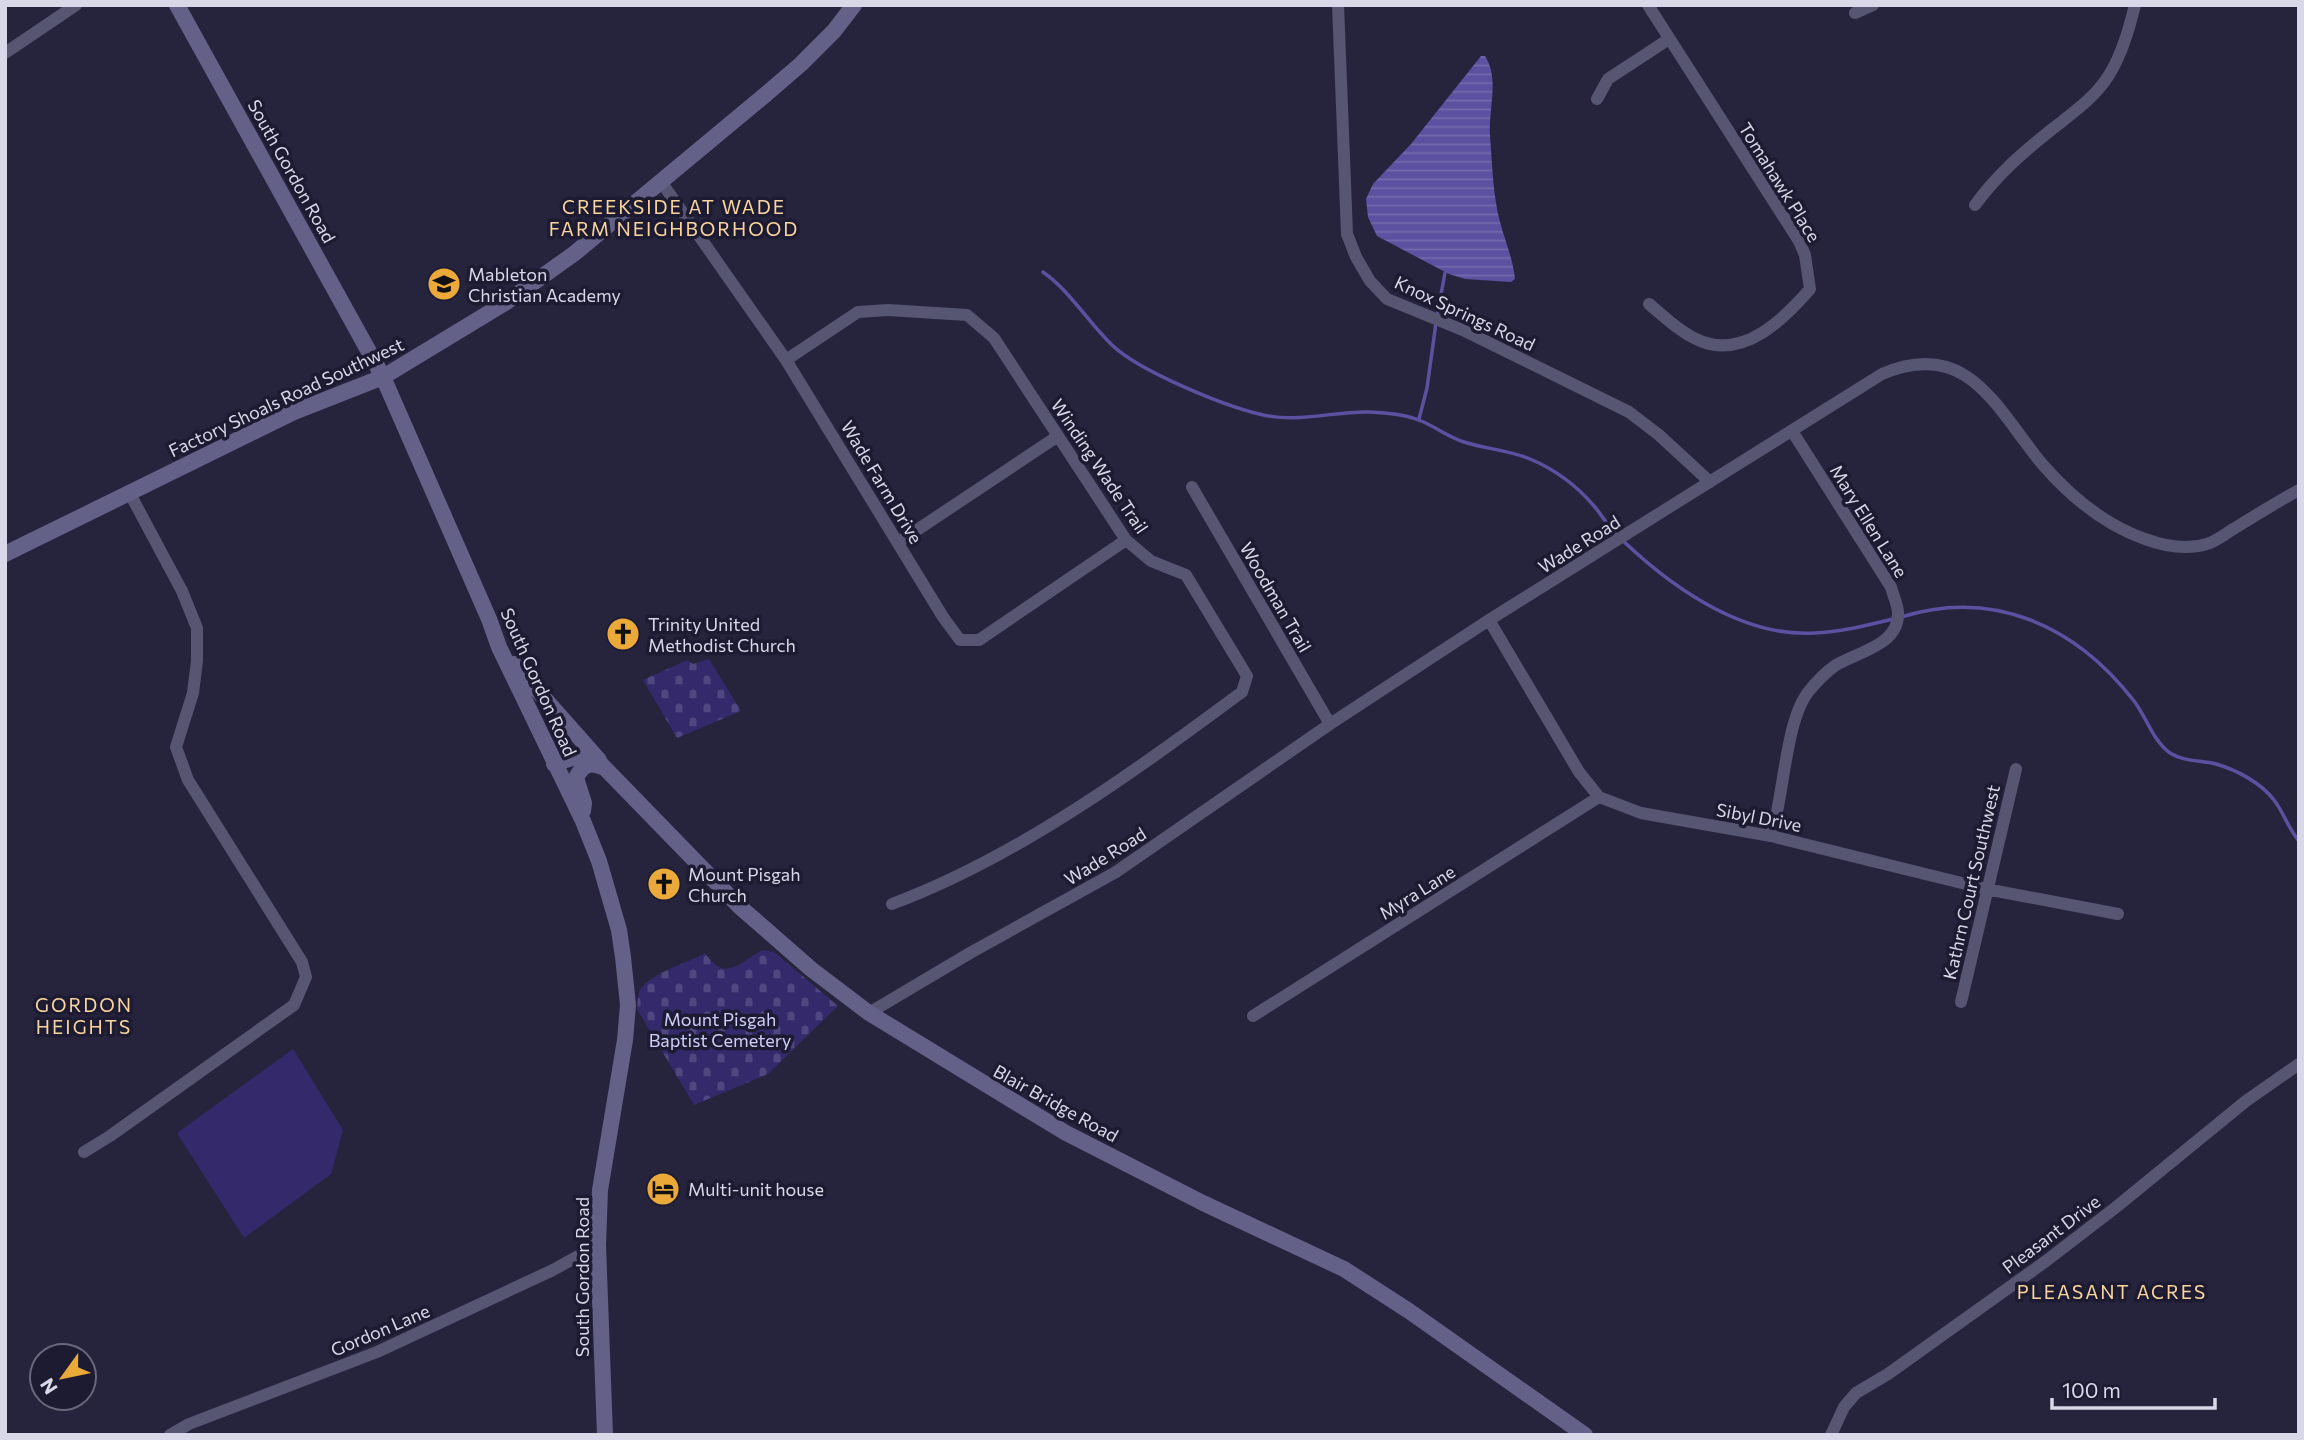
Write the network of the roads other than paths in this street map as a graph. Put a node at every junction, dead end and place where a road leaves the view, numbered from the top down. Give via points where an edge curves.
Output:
1 (76, 5) edge
2 (177, 5) edge
3 (854, 5) edge
4 (1338, 5) edge
5 (1648, 5) edge
6 (1873, 5) edge
7 (2135, 5) edge
8 (1855, 13) dead end
9 (1669, 39) junction
10 (5, 53) edge
11 (1597, 99) dead end
12 (662, 183) junction
13 (1975, 205) dead end
14 (1649, 304) dead end
15 (786, 360) junction
16 (383, 377) junction
17 (1793, 431) junction
18 (1058, 436) junction
19 (1710, 482) junction
20 (1192, 488) dead end
21 (2299, 491) edge
22 (129, 492) junction
23 (1125, 540) junction
24 (899, 542) junction
25 (5, 554) edge
26 (1489, 620) junction
27 (499, 647) junction
28 (1330, 724) junction
29 (554, 764) junction
30 (2016, 769) dead end
31 (608, 770) junction
32 (1599, 797) junction
33 (583, 821) junction
34 (1771, 836) junction
35 (1986, 889) junction
36 (892, 904) dead end
37 (2118, 914) dead end
38 (1961, 1002) dead end
39 (869, 1013) junction
40 (1253, 1016) dead end
41 (2299, 1064) edge
42 (84, 1152) dead end
43 (598, 1245) junction
44 (170, 1435) edge
45 (605, 1435) edge
46 (1585, 1435) edge
47 (1831, 1435) edge

1 - 10 street
2 - 16 street, South Gordon Road
3 - 12 street, Factory Shoals Road Southwest via 801,64
4 - 19 street, Knox Springs Road via 1347,234 1370,281 1387,299 1465,331 1629,412
5 - 9 street, Tomahawk Place
6 - 8 street
7 - 13 street via 2127,38 2108,76 2089,99 1992,182
9 - 11 street via 1608,79
9 - 14 street, Tomahawk Place via 1799,241 1810,289 1776,324 1751,339 1726,345 1701,341 1684,332
12 - 15 street, Wade Farm Drive
12 - 16 street, Factory Shoals Road Southwest via 505,303
15 - 18 street, Winding Wade Trail via 859,312 967,314 994,338
15 - 24 street, Wade Farm Drive
16 - 22 street, Factory Shoals Road Southwest via 294,412
16 - 27 street, South Gordon Road
17 - 19 street, Wade Road
17 - 21 street, Wade Road via 1882,374 1921,363 1952,369 1975,381 2064,487 2125,532 2153,542 2176,547 2207,544
17 - 34 street, Mary Ellen Lane via 1891,587 1898,613 1894,632 1836,666 1806,695 1796,719
18 - 23 street, Winding Wade Trail
18 - 24 street
19 - 26 street, Wade Road
20 - 28 street, Woodman Trail
22 - 25 street, Factory Shoals Road Southwest
22 - 42 street via 197,628 193,693 176,747 180,762 302,962 306,977 294,1005
23 - 24 street, Wade Farm Drive via 979,640 960,640
23 - 36 street, Winding Wade Trail via 1151,561 1185,575 1247,676 1242,692 1056,822 926,891
26 - 28 street, Wade Road
26 - 32 street via 1579,772
27 - 29 street, South Gordon Road
27 - 31 street
28 - 39 street, Wade Road via 1116,872
29 - 31 street, Blair Bridge Road via 590,755
29 - 33 street, South Gordon Road
30 - 35 street, Kathrn Court Southwest
31 - 33 street via 595,764 580,768 576,778 584,803
31 - 39 street, Blair Bridge Road via 740,907
32 - 34 street, Sibyl Drive via 1641,813
32 - 40 street, Myra Lane
33 - 43 street, South Gordon Road via 619,930 628,1004 600,1190
34 - 35 street, Sibyl Drive
35 - 37 street, Sibyl Drive
35 - 38 street, Kathrn Court Southwest
39 - 46 street, Blair Bridge Road via 1066,1133 1344,1269
41 - 47 street, Pleasant Drive via 2046,1261 1856,1393
43 - 44 street, Gordon Lane via 377,1352
43 - 45 street, South Gordon Road

